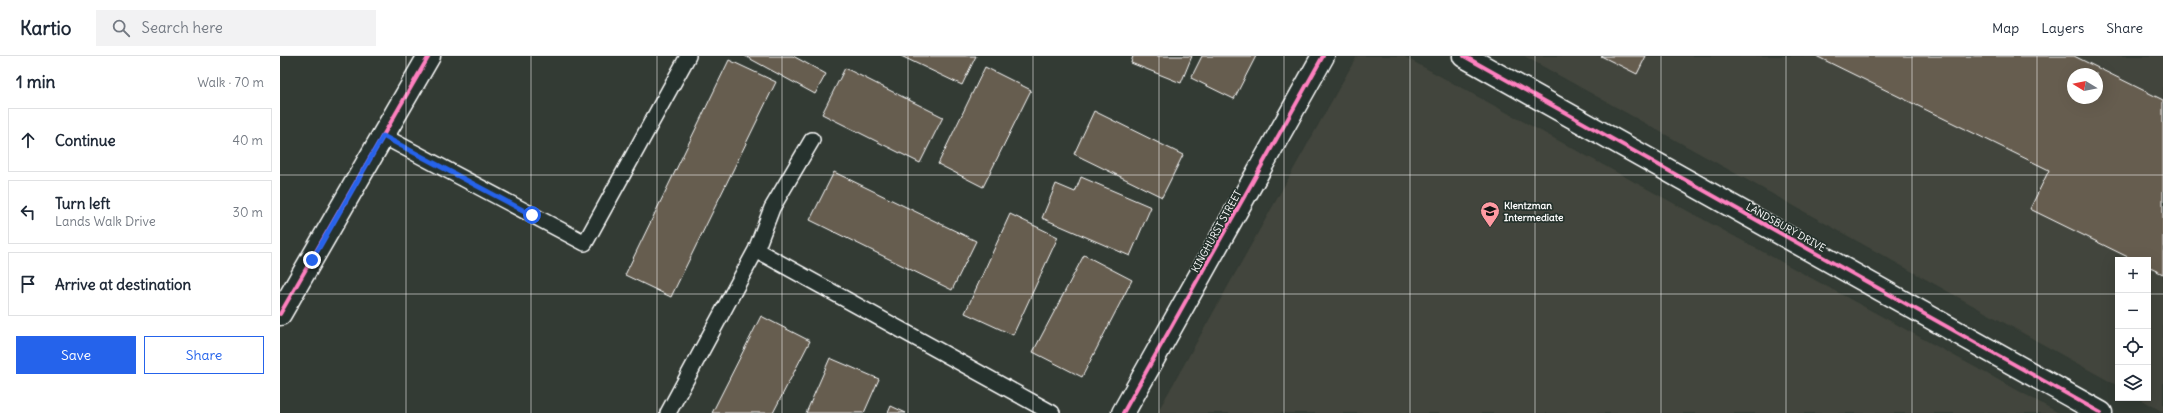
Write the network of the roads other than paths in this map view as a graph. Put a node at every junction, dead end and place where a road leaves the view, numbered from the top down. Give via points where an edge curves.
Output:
1 (429, 56) edge
2 (688, 56) edge
3 (1323, 56) edge
4 (1464, 56) edge
5 (383, 136) junction
6 (812, 140) dead end
7 (756, 250) junction
8 (280, 314) edge
9 (668, 413) edge
10 (1052, 413) edge
11 (1123, 413) edge
12 (2101, 413) edge

1 - 5 street
2 - 5 lane via 584,243
3 - 11 street, KINGHURST STREET
4 - 12 street, LANDSBURY DRIVE
5 - 8 street
6 - 7 lane via 772,208
7 - 9 lane
7 - 10 lane

